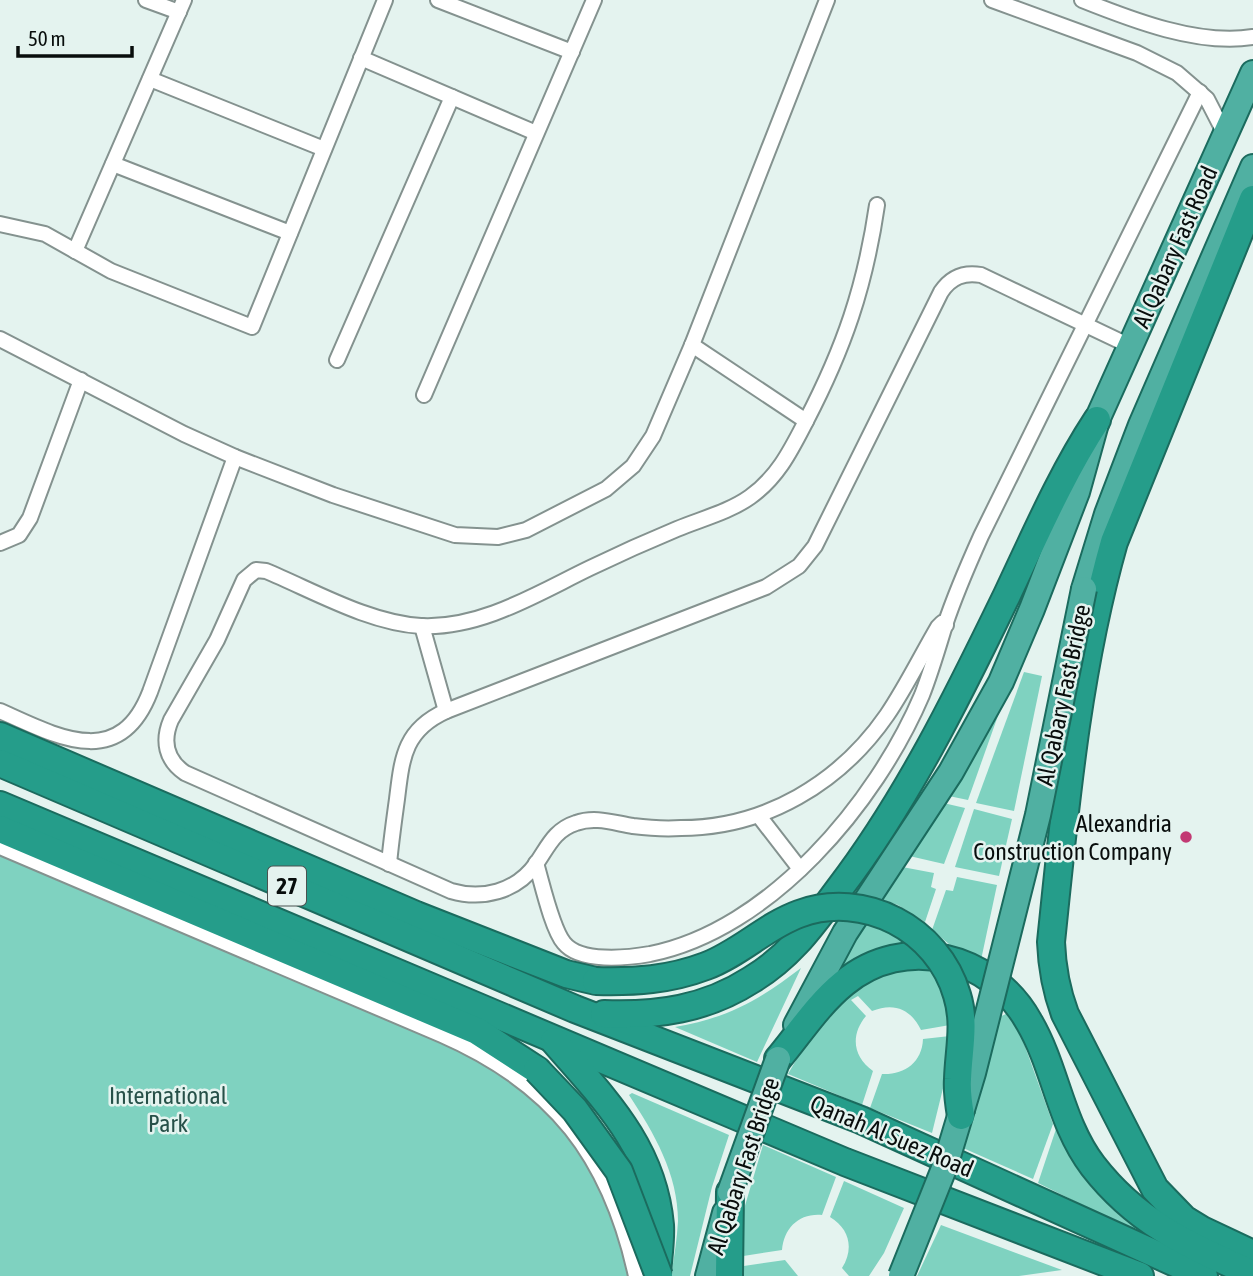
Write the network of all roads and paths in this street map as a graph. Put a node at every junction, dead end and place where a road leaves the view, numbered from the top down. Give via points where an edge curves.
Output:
1 (146, 0) edge
2 (385, 0) edge
3 (438, 0) edge
4 (594, 0) edge
5 (827, 0) edge
6 (992, 0) edge
7 (1082, 0) edge
8 (182, 6) edge
9 (1253, 37) edge
10 (572, 52) junction
11 (361, 58) junction
12 (1253, 74) edge
13 (150, 79) junction
14 (1200, 92) junction
15 (452, 97) junction
16 (536, 133) junction
17 (1225, 134) junction
18 (324, 149) junction
19 (113, 164) junction
20 (1253, 167) edge
21 (1248, 196) edge
22 (877, 205) dead end
23 (0, 224) edge
24 (290, 233) junction
25 (75, 251) junction
26 (1087, 325) junction
27 (0, 339) edge
28 (692, 345) junction
29 (1130, 346) junction
30 (337, 360) dead end
31 (81, 380) junction
32 (424, 395) dead end
33 (1097, 420) junction
34 (806, 421) junction
35 (235, 457) junction
36 (0, 544) edge
37 (946, 625) junction
38 (422, 626) junction
39 (446, 710) junction
40 (0, 711) edge
41 (0, 736) edge
42 (0, 763) edge
43 (0, 805) edge
44 (759, 816) junction
45 (0, 829) edge
46 (0, 847) edge
47 (536, 863) junction
48 (389, 864) junction
49 (800, 869) junction
50 (575, 1009) junction
51 (548, 1035) junction
52 (779, 1059) junction
53 (961, 1116) junction
54 (730, 1192) junction
55 (1246, 1264) edge
56 (901, 1271) edge
57 (636, 1276) edge
58 (658, 1276) edge
59 (708, 1276) edge
60 (729, 1276) edge
61 (1140, 1276) edge
62 (1204, 1276) edge

1 - 8 street
2 - 11 street
3 - 10 street
4 - 10 street
5 - 28 street
6 - 14 street via 1138,53 1177,73
7 - 9 street via 1197,36
8 - 13 street
10 - 16 street
11 - 15 street
11 - 18 street
12 - 17 highway, Al Qabary Fast Road
13 - 18 street
13 - 19 street
14 - 17 street
14 - 26 street
15 - 16 street
15 - 30 street
16 - 32 street
17 - 29 highway, Al Qabary Fast Road
18 - 24 street
19 - 24 street
19 - 25 street
20 - 21 highway, Al Qabary Fast Bridge
21 - 53 highway, Al Qabary Fast Bridge, bridge via 1141,425 1084,589 1038,814
21 - 55 highway via 1114,542 1100,590 1082,684 1051,942 1052,967 1065,1014 1155,1189 1184,1219
22 - 34 street via 855,311
23 - 25 street via 33,230
24 - 25 street via 252,327 111,271
26 - 29 street
26 - 37 street via 981,536
26 - 39 street via 981,275 965,274 950,280 815,546 799,566 766,587
27 - 31 street
28 - 34 street
28 - 35 street via 653,436 633,466 591,499 512,534 484,538 449,534
29 - 33 highway, Al Qabary Fast Road
31 - 35 street
31 - 36 street via 30,518 19,535
33 - 50 highway via 1063,478 925,753 867,852 811,929 773,966 703,1003 628,1015
33 - 52 highway, Al Qabary Fast Bridge via 1077,492 1001,682 951,772 845,933
34 - 38 street via 772,478 734,506 489,614
35 - 40 street via 137,717 116,734 89,742 61,738
37 - 44 street via 937,627 889,713 858,751 802,796
37 - 49 street via 926,686 898,744 850,814
38 - 39 street
38 - 48 street via 378,617 256,570 244,580 166,737 168,754 185,773
39 - 48 street via 425,722 402,759
41 - 53 highway, bridge via 416,915 566,974 596,981 642,982 675,976 739,950 808,911 834,907 884,915 927,943 946,968 956,992 963,1030 958,1079
42 - 50 highway, 27
43 - 51 highway, 27
44 - 47 street via 685,828 586,820 555,835
44 - 49 street
45 - 58 highway, bridge via 477,1031 537,1070 582,1119 619,1171
46 - 57 street via 499,1063 550,1105 590,1155 618,1211
47 - 48 street via 505,889 472,895 450,891
47 - 49 street via 566,946 580,954 619,958 659,952 719,927 762,902
50 - 62 highway, Qanah Al Suez Road via 861,1120
51 - 58 highway via 624,1124 643,1157 660,1226
51 - 61 highway, Qanah Al Suez Road via 845,1162
52 - 54 highway, Al Qabary Fast Bridge, bridge
52 - 55 highway, bridge via 828,998 861,971 880,962 921,955 964,963 1002,987 1030,1023 1077,1142 1107,1184 1167,1234
53 - 56 highway, Al Qabary Fast Bridge, bridge via 941,1178
54 - 59 highway, Al Qabary Fast Bridge
54 - 60 highway

